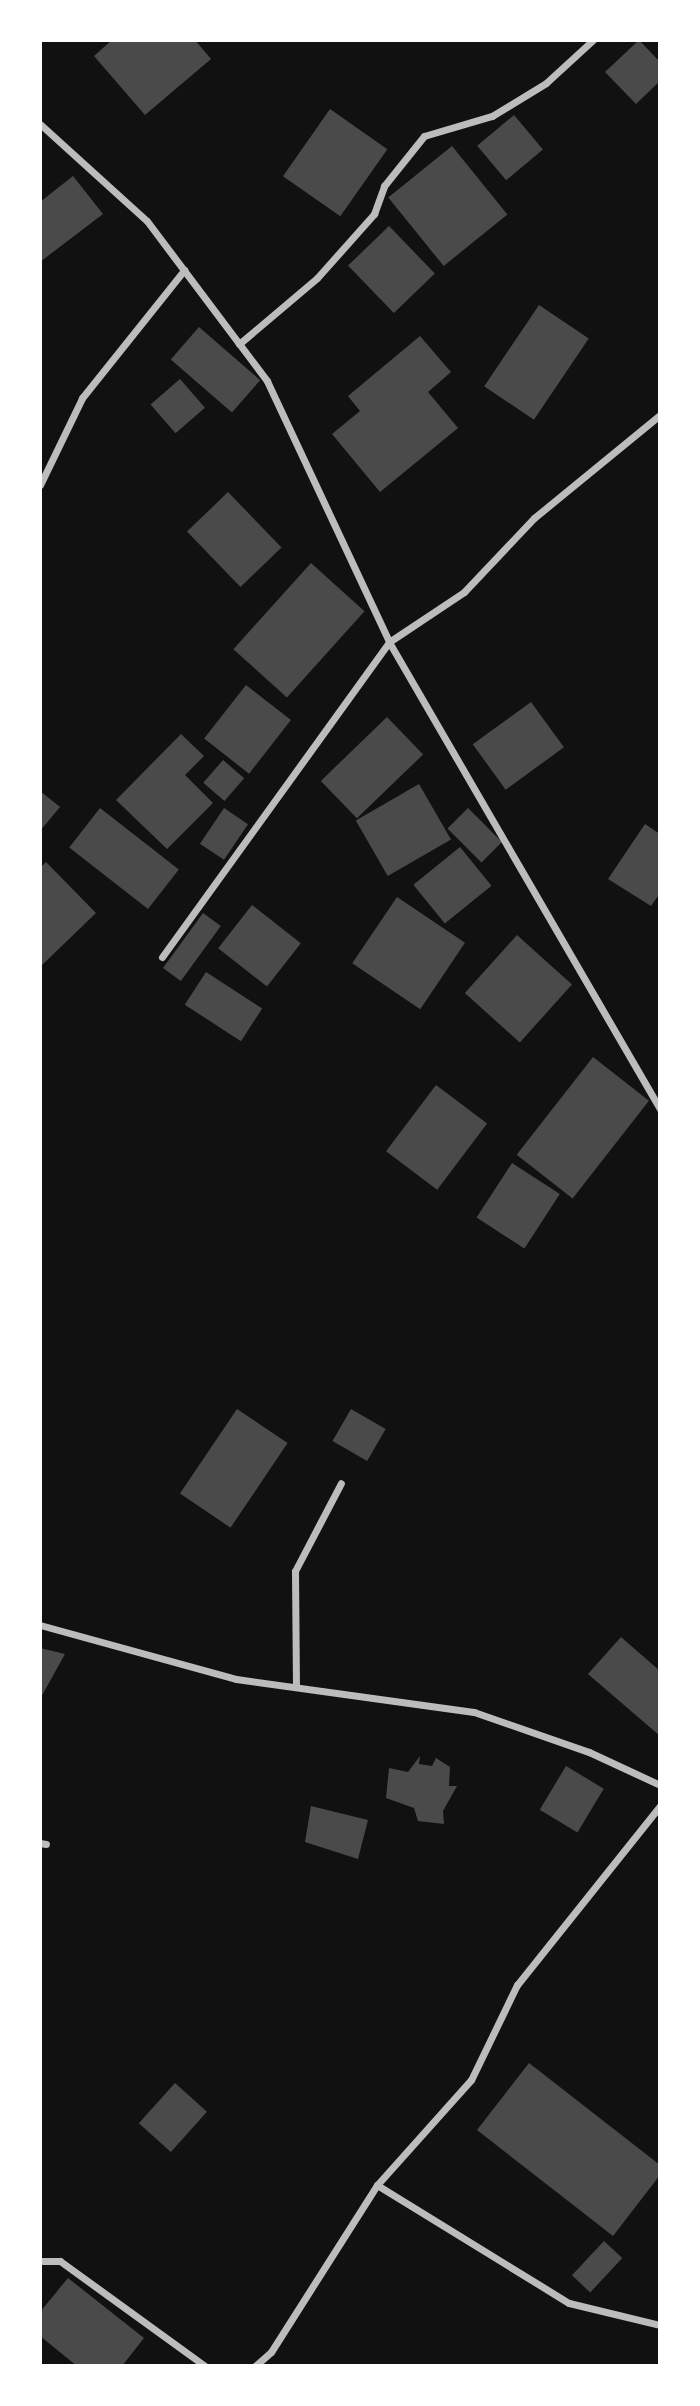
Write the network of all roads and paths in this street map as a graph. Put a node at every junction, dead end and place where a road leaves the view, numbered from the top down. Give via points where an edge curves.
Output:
1 (593, 40) edge
2 (40, 124) edge
3 (184, 270) junction
4 (240, 344) junction
5 (660, 415) edge
6 (40, 485) edge
7 (389, 642) junction
8 (162, 957) dead end
9 (660, 1109) edge
10 (341, 1483) dead end
11 (40, 1625) edge
12 (296, 1687) junction
13 (660, 1785) edge
14 (660, 1806) edge
15 (377, 2185) junction
16 (40, 2261) edge
17 (660, 2325) edge
18 (205, 2366) edge
19 (254, 2366) edge

1 - 4 street via 546,83 492,116 424,136 384,186 374,214 317,278
2 - 3 street via 147,222
3 - 4 street
3 - 6 street via 82,398
4 - 7 street via 267,381
5 - 7 street via 534,518 464,592
7 - 8 street
7 - 9 street
10 - 12 street via 295,1572
11 - 12 street via 236,1679
12 - 13 street via 474,1712 589,1752
14 - 15 street via 517,1985 471,2080
15 - 17 street via 569,2303
15 - 19 street via 271,2352
16 - 18 street via 60,2261

